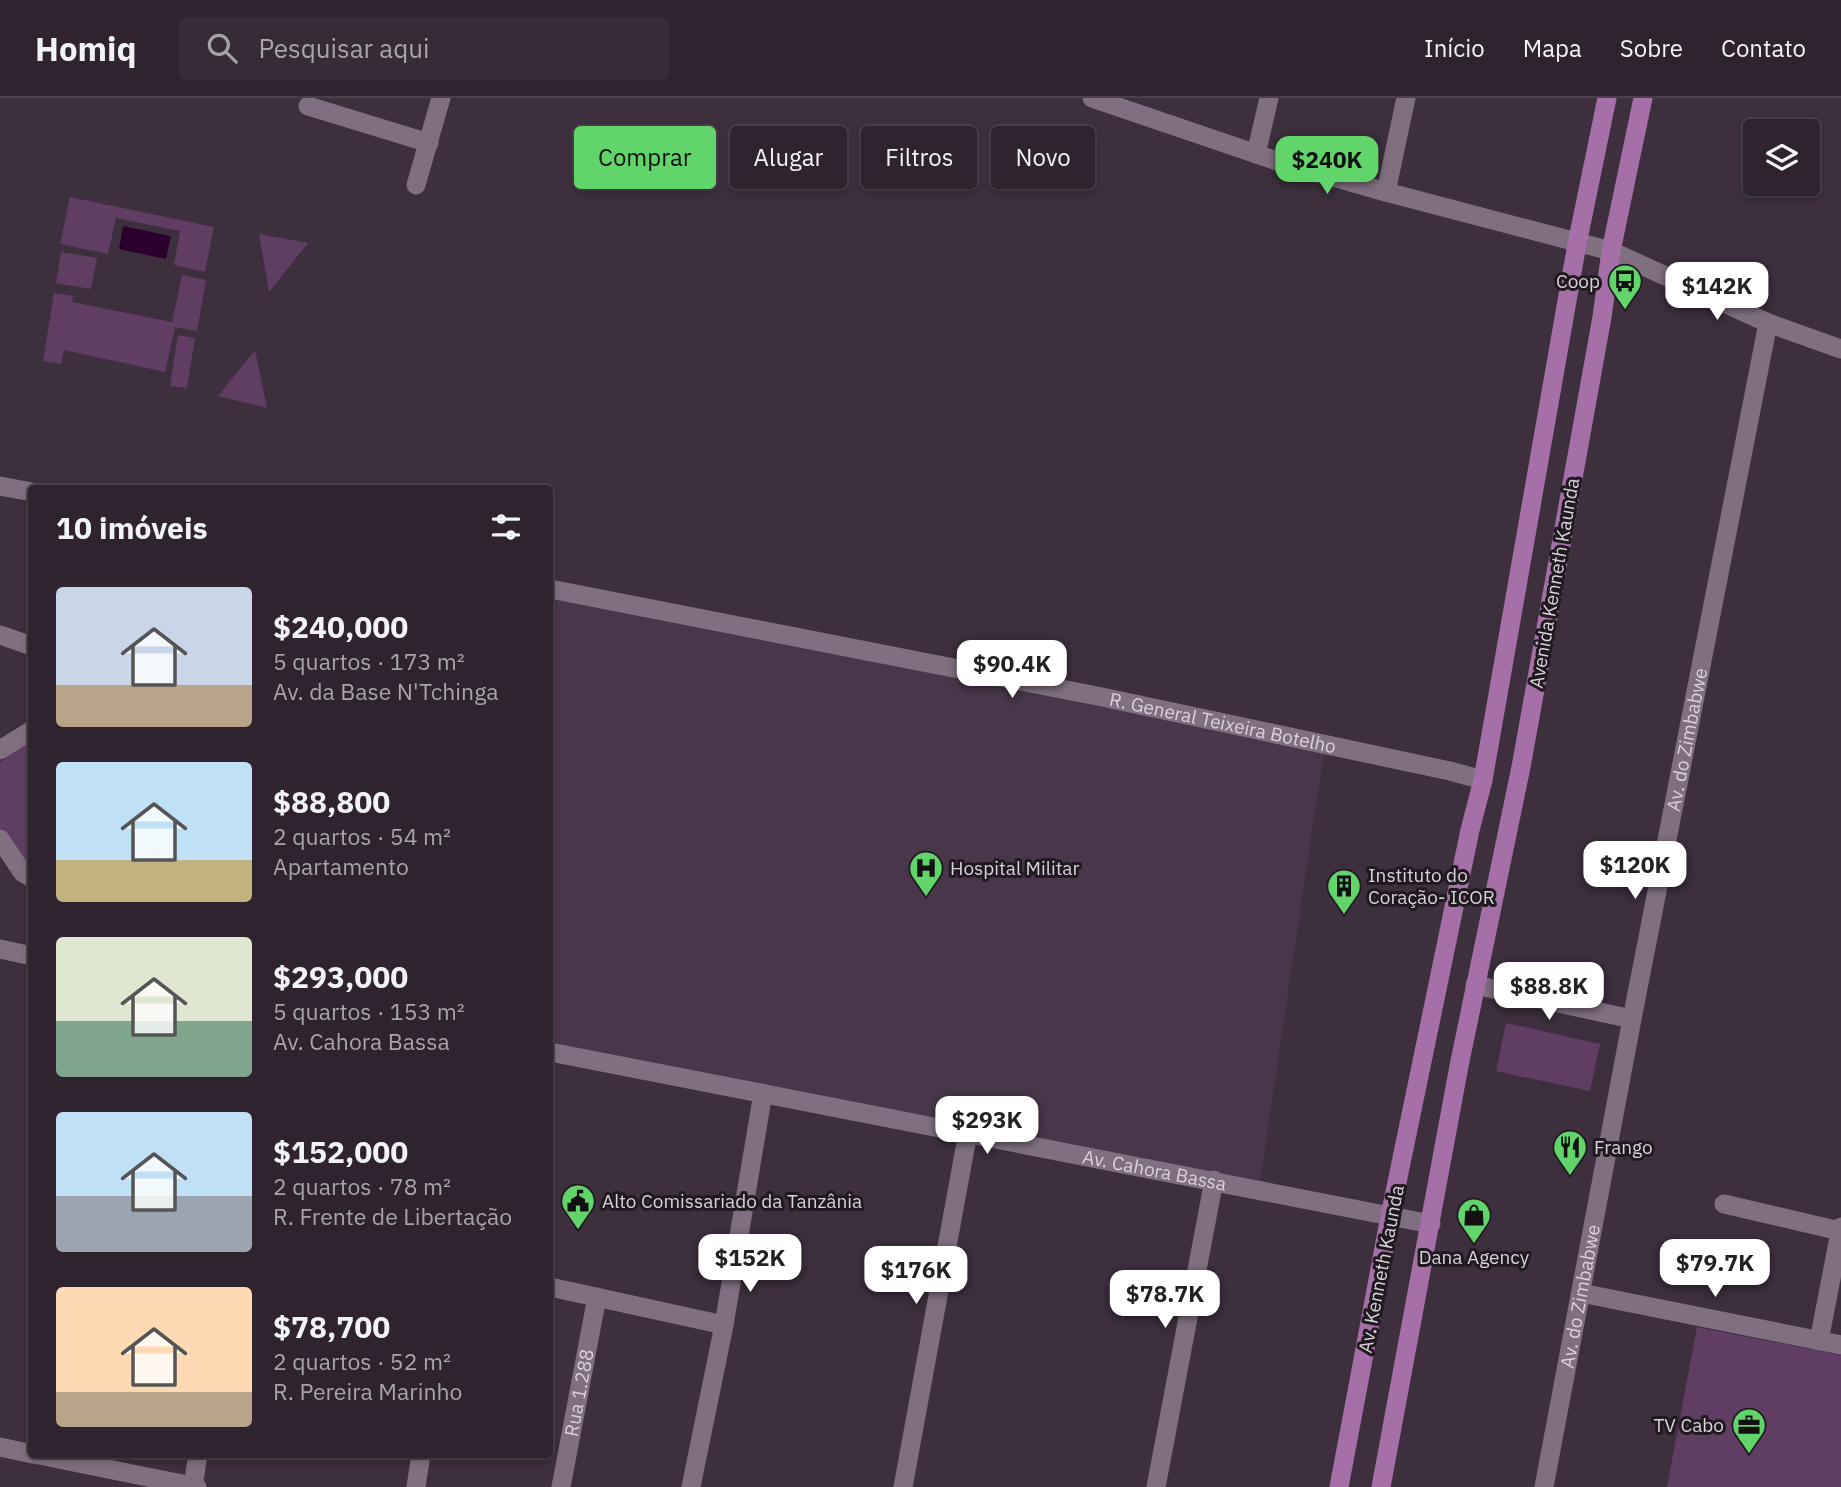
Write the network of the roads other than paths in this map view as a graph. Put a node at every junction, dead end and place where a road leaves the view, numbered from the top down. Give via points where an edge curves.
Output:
1 (442, 98) edge
2 (1092, 98) edge
3 (1269, 98) edge
4 (1406, 98) edge
5 (1607, 98) edge
6 (1643, 98) edge
7 (308, 106) dead end
8 (429, 143) junction
9 (1256, 154) junction
10 (416, 186) dead end
11 (1386, 192) junction
12 (1577, 244) junction
13 (1611, 251) junction
14 (1768, 323) junction
15 (1841, 349) edge
16 (0, 486) edge
17 (28, 491) edge
18 (553, 590) edge
19 (0, 635) edge
20 (28, 645) edge
21 (28, 732) edge
22 (0, 750) edge
23 (1483, 780) junction
24 (0, 839) edge
25 (28, 876) edge
26 (0, 949) edge
27 (28, 955) edge
28 (1475, 985) junction
29 (1632, 1019) junction
30 (1426, 1051) joint
31 (553, 1053) edge
32 (1459, 1066) joint
33 (763, 1093) junction
34 (968, 1132) junction
35 (1214, 1180) junction
36 (1724, 1204) dead end
37 (1390, 1216) junction
38 (1431, 1224) junction
39 (1841, 1229) edge
40 (553, 1288) edge
41 (1581, 1293) junction
42 (597, 1297) junction
43 (724, 1325) junction
44 (1819, 1341) junction
45 (1841, 1345) edge
46 (0, 1447) edge
47 (28, 1453) edge
48 (53, 1458) edge
49 (198, 1458) edge
50 (420, 1458) edge
51 (194, 1487) edge
52 (416, 1487) edge
53 (561, 1487) edge
54 (691, 1487) edge
55 (903, 1487) edge
56 (1156, 1487) edge
57 (1339, 1487) edge
58 (1381, 1487) edge
59 (1544, 1487) edge

1 - 8 street
2 - 9 street
3 - 9 street
4 - 11 street
5 - 12 main road, Avenida Kenneth Kaunda
6 - 13 main road, Avenida Kenneth Kaunda
7 - 8 street
8 - 10 street
9 - 11 street
11 - 12 street
12 - 13 street
12 - 23 main road, Avenida Kenneth Kaunda
13 - 14 street
13 - 28 main road, Avenida Kenneth Kaunda via 1521,767
14 - 15 street
14 - 29 street, Av. do Zimbabwe
16 - 17 street
18 - 23 street, R. General Teixeira Botelho via 1102,697
19 - 20 street
21 - 22 street
23 - 30 main road, Avenida Kenneth Kaunda
24 - 25 street
26 - 27 street
28 - 29 street
28 - 32 main road, Avenida Kenneth Kaunda
29 - 41 street, Av. do Zimbabwe
30 - 37 main road, Av. Kenneth Kaunda
31 - 33 street, Av. Cahora Bassa
32 - 38 main road, Av. Kenneth Kaunda
33 - 34 street, Av. Cahora Bassa
33 - 43 street
34 - 35 street, Av. Cahora Bassa
34 - 55 street
35 - 37 street, Av. Cahora Bassa
35 - 56 street
36 - 39 street
37 - 38 street, Av. Cahora Bassa
37 - 57 main road, Av. Kenneth Kaunda
38 - 58 main road, Av. Kenneth Kaunda
39 - 44 street
40 - 42 street
41 - 44 street
41 - 59 street, Av. do Zimbabwe
42 - 43 street
42 - 53 street, Rua 1.288
43 - 54 street
44 - 45 street
46 - 47 street
48 - 51 street
49 - 51 street
50 - 52 street

